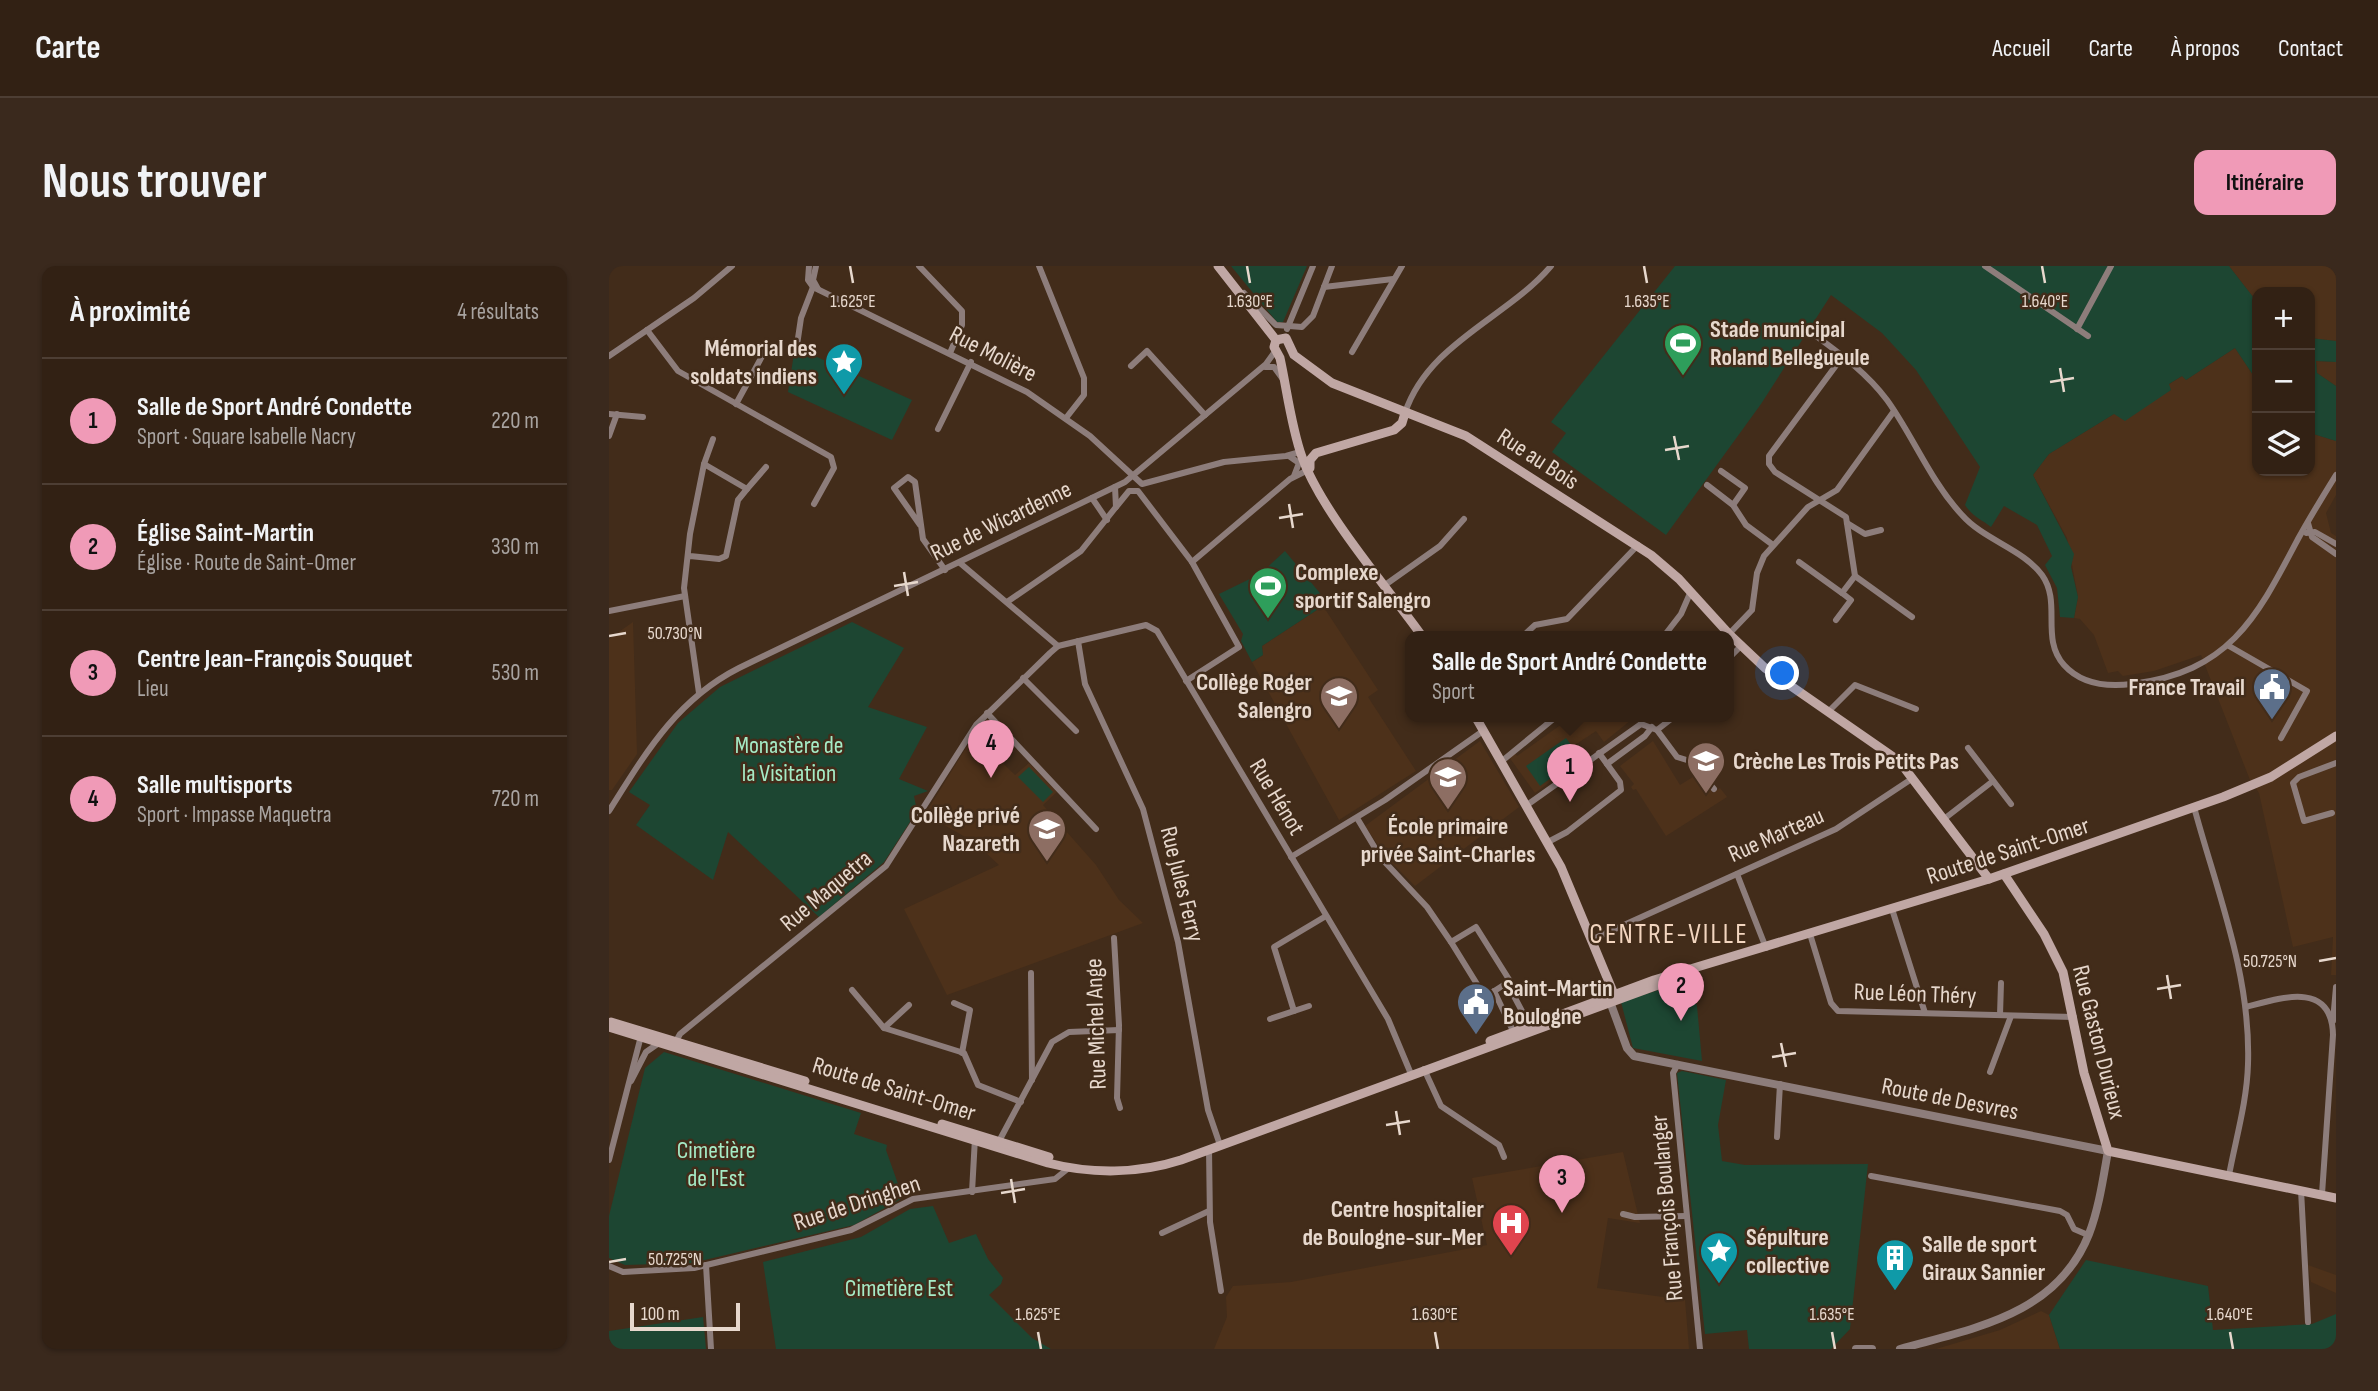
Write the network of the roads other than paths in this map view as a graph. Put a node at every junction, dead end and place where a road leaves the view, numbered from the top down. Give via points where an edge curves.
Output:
1 (732, 266) edge
2 (809, 266) edge
3 (816, 266) edge
4 (919, 266) edge
5 (1039, 266) edge
6 (1217, 266) edge
7 (1313, 266) edge
8 (1332, 266) edge
9 (1402, 266) edge
10 (1551, 266) edge
11 (1985, 266) edge
12 (2111, 266) edge
13 (1226, 276) junction
14 (1393, 279) junction
15 (1324, 287) junction
16 (815, 288) junction
17 (1287, 328) junction
18 (2077, 329) junction
19 (647, 330) junction
20 (1812, 333) dead end
21 (2088, 336) dead end
22 (797, 345) dead end
23 (1281, 345) junction
24 (766, 349) dead end
25 (1352, 352) dead end
26 (950, 353) junction
27 (609, 356) edge
28 (1843, 356) junction
29 (971, 362) junction
30 (1131, 366) dead end
31 (1260, 369) junction
32 (1283, 379) junction
33 (736, 404) junction
34 (1894, 411) junction
35 (1405, 413) junction
36 (613, 414) edge
37 (1205, 415) junction
38 (643, 417) dead end
39 (1066, 418) junction
40 (938, 429) dead end
41 (609, 436) edge
42 (713, 439) dead end
43 (1300, 447) junction
44 (1316, 453) junction
45 (1289, 456) junction
46 (704, 464) junction
47 (766, 467) dead end
48 (1721, 471) dead end
49 (1310, 472) junction
50 (2336, 475) edge
51 (1133, 476) junction
52 (1290, 479) junction
53 (1707, 485) dead end
54 (1115, 487) junction
55 (747, 489) junction
56 (1092, 498) junction
57 (1819, 500) junction
58 (814, 504) dead end
59 (1733, 505) junction
60 (1116, 507) junction
61 (2317, 508) junction
62 (1464, 519) dead end
63 (1107, 520) junction
64 (2308, 521) junction
65 (1847, 523) junction
66 (920, 525) junction
67 (1881, 530) dead end
68 (2308, 532) junction
69 (2317, 533) junction
70 (2300, 535) junction
71 (2336, 544) edge
72 (1638, 545) junction
73 (1773, 545) junction
74 (2321, 545) junction
75 (2293, 550) junction
76 (2336, 554) edge
77 (690, 556) junction
78 (1192, 562) junction
79 (1799, 562) dead end
80 (960, 563) junction
81 (945, 570) junction
82 (1855, 576) junction
83 (1385, 585) junction
84 (1691, 591) junction
85 (1842, 593) junction
86 (685, 596) junction
87 (1007, 602) junction
88 (609, 611) edge
89 (1912, 617) dead end
90 (1836, 620) dead end
91 (1418, 631) edge
92 (1528, 631) edge
93 (1668, 631) edge
94 (1726, 631) edge
95 (1732, 631) edge
96 (1734, 639) edge
97 (1078, 641) junction
98 (1058, 646) junction
99 (1741, 646) junction
100 (2229, 646) junction
101 (1734, 653) edge
102 (1023, 678) junction
103 (1186, 681) junction
104 (699, 693) junction
105 (1916, 709) dead end
106 (1828, 712) junction
107 (987, 713) junction
108 (1478, 722) edge
109 (1550, 722) edge
110 (1666, 722) edge
111 (1655, 729) junction
112 (1483, 731) junction
113 (1076, 732) dead end
114 (2336, 736) edge
115 (2281, 738) dead end
116 (1968, 748) dead end
117 (1599, 753) junction
118 (1501, 761) junction
119 (2336, 763) edge
120 (1607, 764) junction
121 (1913, 778) junction
122 (1993, 781) junction
123 (1714, 789) dead end
124 (2011, 804) dead end
125 (1527, 805) junction
126 (2194, 807) junction
127 (609, 811) edge
128 (2332, 813) dead end
129 (1357, 818) junction
130 (1944, 819) junction
131 (1096, 828) dead end
132 (1548, 842) junction
133 (1291, 857) junction
134 (1737, 874) junction
135 (2004, 874) junction
136 (1989, 879) junction
137 (1892, 909) junction
138 (1326, 916) junction
139 (1810, 934) junction
140 (1114, 938) dead end
141 (1593, 939) junction
142 (1451, 942) junction
143 (1766, 948) junction
144 (1031, 973) dead end
145 (2001, 983) dead end
146 (1507, 984) junction
147 (2336, 987) edge
148 (852, 990) dead end
149 (1494, 991) junction
150 (1612, 998) junction
151 (954, 1003) dead end
152 (909, 1005) dead end
153 (1309, 1006) dead end
154 (2246, 1007) junction
155 (1294, 1011) junction
156 (1925, 1013) junction
157 (2000, 1015) junction
158 (2011, 1016) junction
159 (2074, 1017) junction
160 (1270, 1019) dead end
161 (609, 1024) edge
162 (2334, 1027) edge
163 (884, 1028) junction
164 (1531, 1028) junction
165 (1119, 1030) junction
166 (639, 1033) junction
167 (1515, 1034) junction
168 (658, 1038) junction
169 (675, 1044) junction
170 (962, 1053) junction
171 (1678, 1064) junction
172 (1424, 1069) junction
173 (1990, 1072) dead end
174 (1411, 1074) junction
175 (1780, 1084) junction
176 (1032, 1085) junction
177 (627, 1089) junction
178 (1021, 1102) junction
179 (1120, 1108) dead end
180 (611, 1116) dead end
181 (619, 1118) junction
182 (975, 1137) junction
183 (1777, 1137) dead end
184 (997, 1144) junction
185 (1220, 1144) junction
186 (1209, 1149) junction
187 (2108, 1151) junction
188 (1504, 1157) dead end
189 (609, 1160) edge
190 (1068, 1169) junction
191 (2229, 1175) junction
192 (1871, 1177) dead end
193 (2301, 1190) junction
194 (972, 1192) junction
195 (2322, 1194) junction
196 (2336, 1197) edge
197 (1209, 1211) junction
198 (1623, 1214) dead end
199 (1686, 1216) junction
200 (1163, 1233) dead end
201 (2088, 1235) junction
202 (706, 1265) junction
203 (609, 1266) edge
204 (1221, 1291) dead end
205 (2308, 1322) dead end
206 (711, 1349) edge
207 (1700, 1349) edge
208 (1856, 1349) edge
209 (1871, 1349) edge
210 (1900, 1349) edge

1 - 19 street
2 - 16 street via 808,280
3 - 16 street
4 - 26 street via 962,311 962,325
5 - 39 street via 1084,378 1084,395
6 - 13 main road, Rue au Bois
7 - 17 street, Rue de Wicardenne
8 - 15 street
9 - 14 street
10 - 35 street via 1440,359
11 - 18 street
12 - 18 street
13 - 17 street via 1276,325
13 - 23 main road, Rue au Bois
14 - 15 street
14 - 25 street
15 - 17 street via 1310,322
16 - 22 street via 801,318
16 - 26 street, Rue Molière
17 - 23 street, Rue de Wicardenne
18 - 21 street
19 - 27 street
19 - 33 street via 676,370
20 - 28 street
23 - 31 street, Rue de Wicardenne
23 - 32 main road
23 - 35 main road, Rue au Bois via 1332,383
24 - 33 street
26 - 29 street, Rue Molière
28 - 34 street
28 - 57 street via 1768,458 1775,471
29 - 39 street, Rue Molière
29 - 40 street
30 - 37 street via 1147,351
31 - 32 street via 1275,367
31 - 37 street, Rue de Wicardenne
32 - 43 main road
33 - 58 street via 833,459 834,468
34 - 57 street via 1837,490
34 - 100 street via 1971,525 2043,576 2051,596 2054,651 2066,668 2084,680 2117,685 2154,680 2190,668
35 - 44 main road via 1394,430
35 - 72 main road, Rue au Bois via 1466,436
36 - 38 street
36 - 41 street
37 - 51 street, Rue de Wicardenne
39 - 51 street, Rue Molière
42 - 46 street
43 - 44 street
43 - 45 street
43 - 49 main road
44 - 49 main road via 1310,460
45 - 51 street via 1224,462 1148,485
45 - 52 street via 1297,458 1300,465
46 - 55 street
46 - 77 street
47 - 55 street
48 - 59 street via 1745,488
49 - 52 street
49 - 83 main road
50 - 61 street
51 - 54 street, Rue de Wicardenne
52 - 78 street
53 - 59 street
54 - 56 street, Rue de Wicardenne
54 - 60 street
55 - 77 street via 738,500 726,556
56 - 63 street
56 - 80 street, Rue de Wicardenne
57 - 65 street via 1846,517
57 - 73 street
59 - 73 street via 1744,523
60 - 63 street
60 - 78 street via 1127,492 1137,491
61 - 64 street
61 - 69 street via 2313,522
62 - 83 street via 1440,546
63 - 87 street via 1081,551
64 - 68 street
64 - 70 street
65 - 67 street via 1865,534
65 - 82 street
66 - 66 street via 915,482 908,477 894,488
66 - 81 street via 929,551
68 - 69 street
68 - 70 street
68 - 74 street
69 - 71 street
70 - 75 street
72 - 84 main road, Rue au Bois
72 - 92 street via 1567,619 1535,625
73 - 95 street via 1758,568 1752,610
74 - 75 street via 2304,541
74 - 76 street
75 - 100 street via 2254,618
77 - 86 street
78 - 103 street via 1239,647
79 - 85 street
80 - 81 street, Rue de Wicardenne
80 - 87 street
81 - 104 street, Rue de Wicardenne via 739,668
82 - 85 street
82 - 89 street
83 - 91 main road
84 - 93 street
84 - 94 main road, Rue au Bois
85 - 90 street via 1851,600
86 - 88 street
86 - 104 street
87 - 98 street
96 - 99 main road, Rue au Bois
97 - 98 street, Rue Hénot
97 - 103 street, Rue Hénot via 1129,627 1152,626
97 - 185 street, Rue Jules Ferry via 1087,688 1143,809 1178,942 1208,1110
98 - 102 street, Rue Maquetra
99 - 101 street
99 - 106 main road, Rue au Bois
100 - 115 street via 2307,691
102 - 107 street, Rue Maquetra
102 - 113 street
103 - 133 street, Rue Hénot
104 - 127 street, Rue de Wicardenne via 653,740
105 - 106 street via 1855,685
106 - 121 main road, Rue au Bois via 1897,758
107 - 131 street
107 - 169 street, Rue Maquetra via 886,866
108 - 112 main road
109 - 118 street
110 - 111 street
111 - 117 street via 1635,726
111 - 120 street
111 - 123 street via 1677,757 1690,761
112 - 118 main road
112 - 129 street
114 - 126 main road, Route de Saint-Omer via 2260,783
116 - 122 street
117 - 120 street
117 - 125 street
118 - 125 main road
119 - 128 street via 2293,783 2304,821
120 - 132 street via 1621,784 1620,793
121 - 130 main road, Rue au Bois
121 - 134 street, Rue Marteau via 1841,827
122 - 124 street
122 - 130 street
125 - 132 main road
126 - 135 main road, Route de Saint-Omer
126 - 154 street via 2238,962
129 - 133 street
129 - 142 street via 1381,859 1427,907
130 - 136 main road, Rue au Bois
132 - 141 main road
133 - 138 street, Rue Hénot
134 - 141 street, Rue Marteau
134 - 143 street
135 - 136 main road, Route de Saint-Omer
135 - 159 main road, Rue Gaston Durieux via 2059,961
136 - 137 main road, Route de Saint-Omer
137 - 139 main road, Route de Saint-Omer
137 - 156 street
138 - 155 street via 1273,947
138 - 174 street, Rue Hénot via 1388,1019
139 - 143 main road, Route de Saint-Omer
139 - 156 street, Rue Léon Théry via 1836,1010
140 - 165 street, Rue Michel Ange
141 - 150 main road
142 - 146 street via 1476,927 1510,981
142 - 149 street via 1485,997
143 - 150 main road, Route de Saint-Omer
144 - 176 street
145 - 157 street
146 - 149 street
146 - 164 street
147 - 162 street
148 - 163 street
149 - 167 street
150 - 164 main road, Route de Saint-Omer
150 - 171 street, Route de Desvres via 1631,1054
151 - 170 street via 969,1010
152 - 163 street
153 - 155 street
154 - 162 street via 2290,996 2307,997 2326,1010
154 - 191 street via 2247,1079
155 - 160 street
156 - 157 street, Rue Léon Théry
157 - 158 street, Rue Léon Théry
158 - 159 street, Rue Léon Théry
158 - 173 street
159 - 187 main road, Rue Gaston Durieux via 2084,1073
161 - 166 main road, Route de Saint-Omer
162 - 195 street
163 - 170 street
164 - 167 main road, Route de Saint-Omer
165 - 176 street via 1077,1031 1059,1037 1047,1049
165 - 179 street, Rue Michel Ange
166 - 168 main road, Route de Saint-Omer
166 - 177 street
167 - 172 main road, Route de Saint-Omer
168 - 169 main road, Route de Saint-Omer
168 - 177 street
169 - 182 main road, Route de Saint-Omer
170 - 178 street via 978,1085
171 - 175 street, Route de Desvres
171 - 199 street, Rue François Boulanger via 1673,1073
172 - 174 main road, Route de Saint-Omer
172 - 188 street via 1441,1106 1499,1145
174 - 185 main road, Route de Saint-Omer
175 - 183 street
175 - 187 street, Route de Desvres
176 - 178 street
177 - 181 street
178 - 184 street
180 - 181 street
181 - 189 street
182 - 184 main road, Route de Saint-Omer
182 - 194 street
184 - 190 main road, Route de Saint-Omer
185 - 186 main road, Route de Saint-Omer
186 - 190 main road, Route de Saint-Omer via 1157,1166
186 - 197 street
187 - 191 main road, Route de Desvres
187 - 201 street
190 - 194 street, Rue de Dringhen via 1055,1179
191 - 193 main road, Route de Desvres
192 - 201 street via 2060,1211 2074,1229
193 - 195 main road, Route de Desvres
193 - 205 street
194 - 202 street, Rue de Dringhen via 910,1200 841,1233
195 - 196 main road, Route de Desvres
197 - 200 street
197 - 204 street
198 - 199 street
199 - 207 street, Rue François Boulanger
201 - 210 street via 2071,1266 2029,1306 1994,1323
202 - 203 street, Rue de Dringhen via 627,1272
202 - 206 street
208 - 209 street

